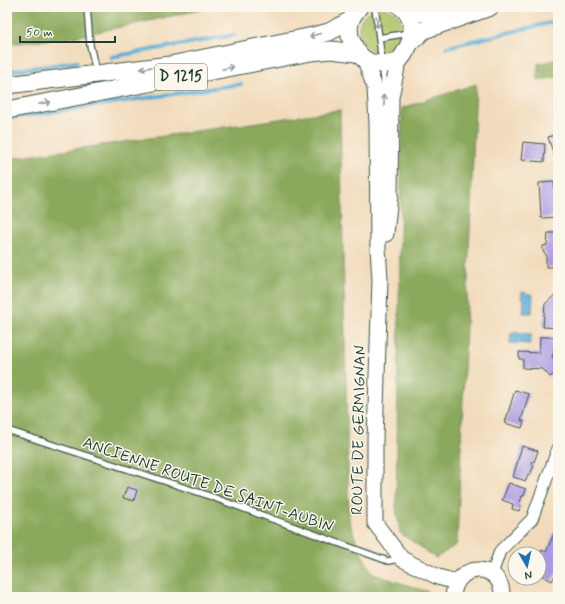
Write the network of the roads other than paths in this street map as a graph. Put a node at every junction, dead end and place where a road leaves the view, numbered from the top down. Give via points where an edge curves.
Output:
1 (87, 7) edge
2 (376, 7) edge
3 (489, 7) edge
4 (404, 9) edge
5 (355, 14) edge
6 (416, 35) junction
7 (379, 38) junction
8 (361, 56) junction
9 (390, 63) junction
10 (96, 73) junction
11 (7, 86) edge
12 (7, 110) edge
13 (384, 110) dead end
14 (384, 118) dead end
15 (384, 251) junction
16 (380, 280) junction
17 (7, 430) edge
18 (558, 448) edge
19 (402, 559) junction
20 (492, 574) junction
21 (455, 590) edge
22 (502, 597) edge

1 - 10 lane via 90,45
2 -> 7 lane
3 - 4 main road via 416,13
3 - 6 main road
4 - 6 main road
5 - 8 main road via 349,30
5 -> 10 main road, D 1215 via 329,32 287,42 170,65
6 - 7 lane
6 - 9 main road via 404,55
7 - 9 lane
8 - 9 main road via 375,64
12 -> 8 main road, D 1215 via 312,52 330,50
8 - 16 street, ROUTE DE GERMIGNAN via 373,79 376,104
13 -> 9 lane
9 - 15 street, ROUTE DE GERMIGNAN via 390,196
10 - 11 main road, D 1215
14 - 15 lane
15 - 16 street, ROUTE DE GERMIGNAN
16 - 19 street, ROUTE DE GERMIGNAN via 375,523
17 - 19 lane, ANCIENNE ROUTE DE SAINT-AUBIN via 201,493 388,561
18 - 20 street via 532,519 500,552
19 - 21 street, ROUTE DE GERMIGNAN via 438,577
20 - 21 street via 476,570 461,576
20 - 22 street via 502,587

